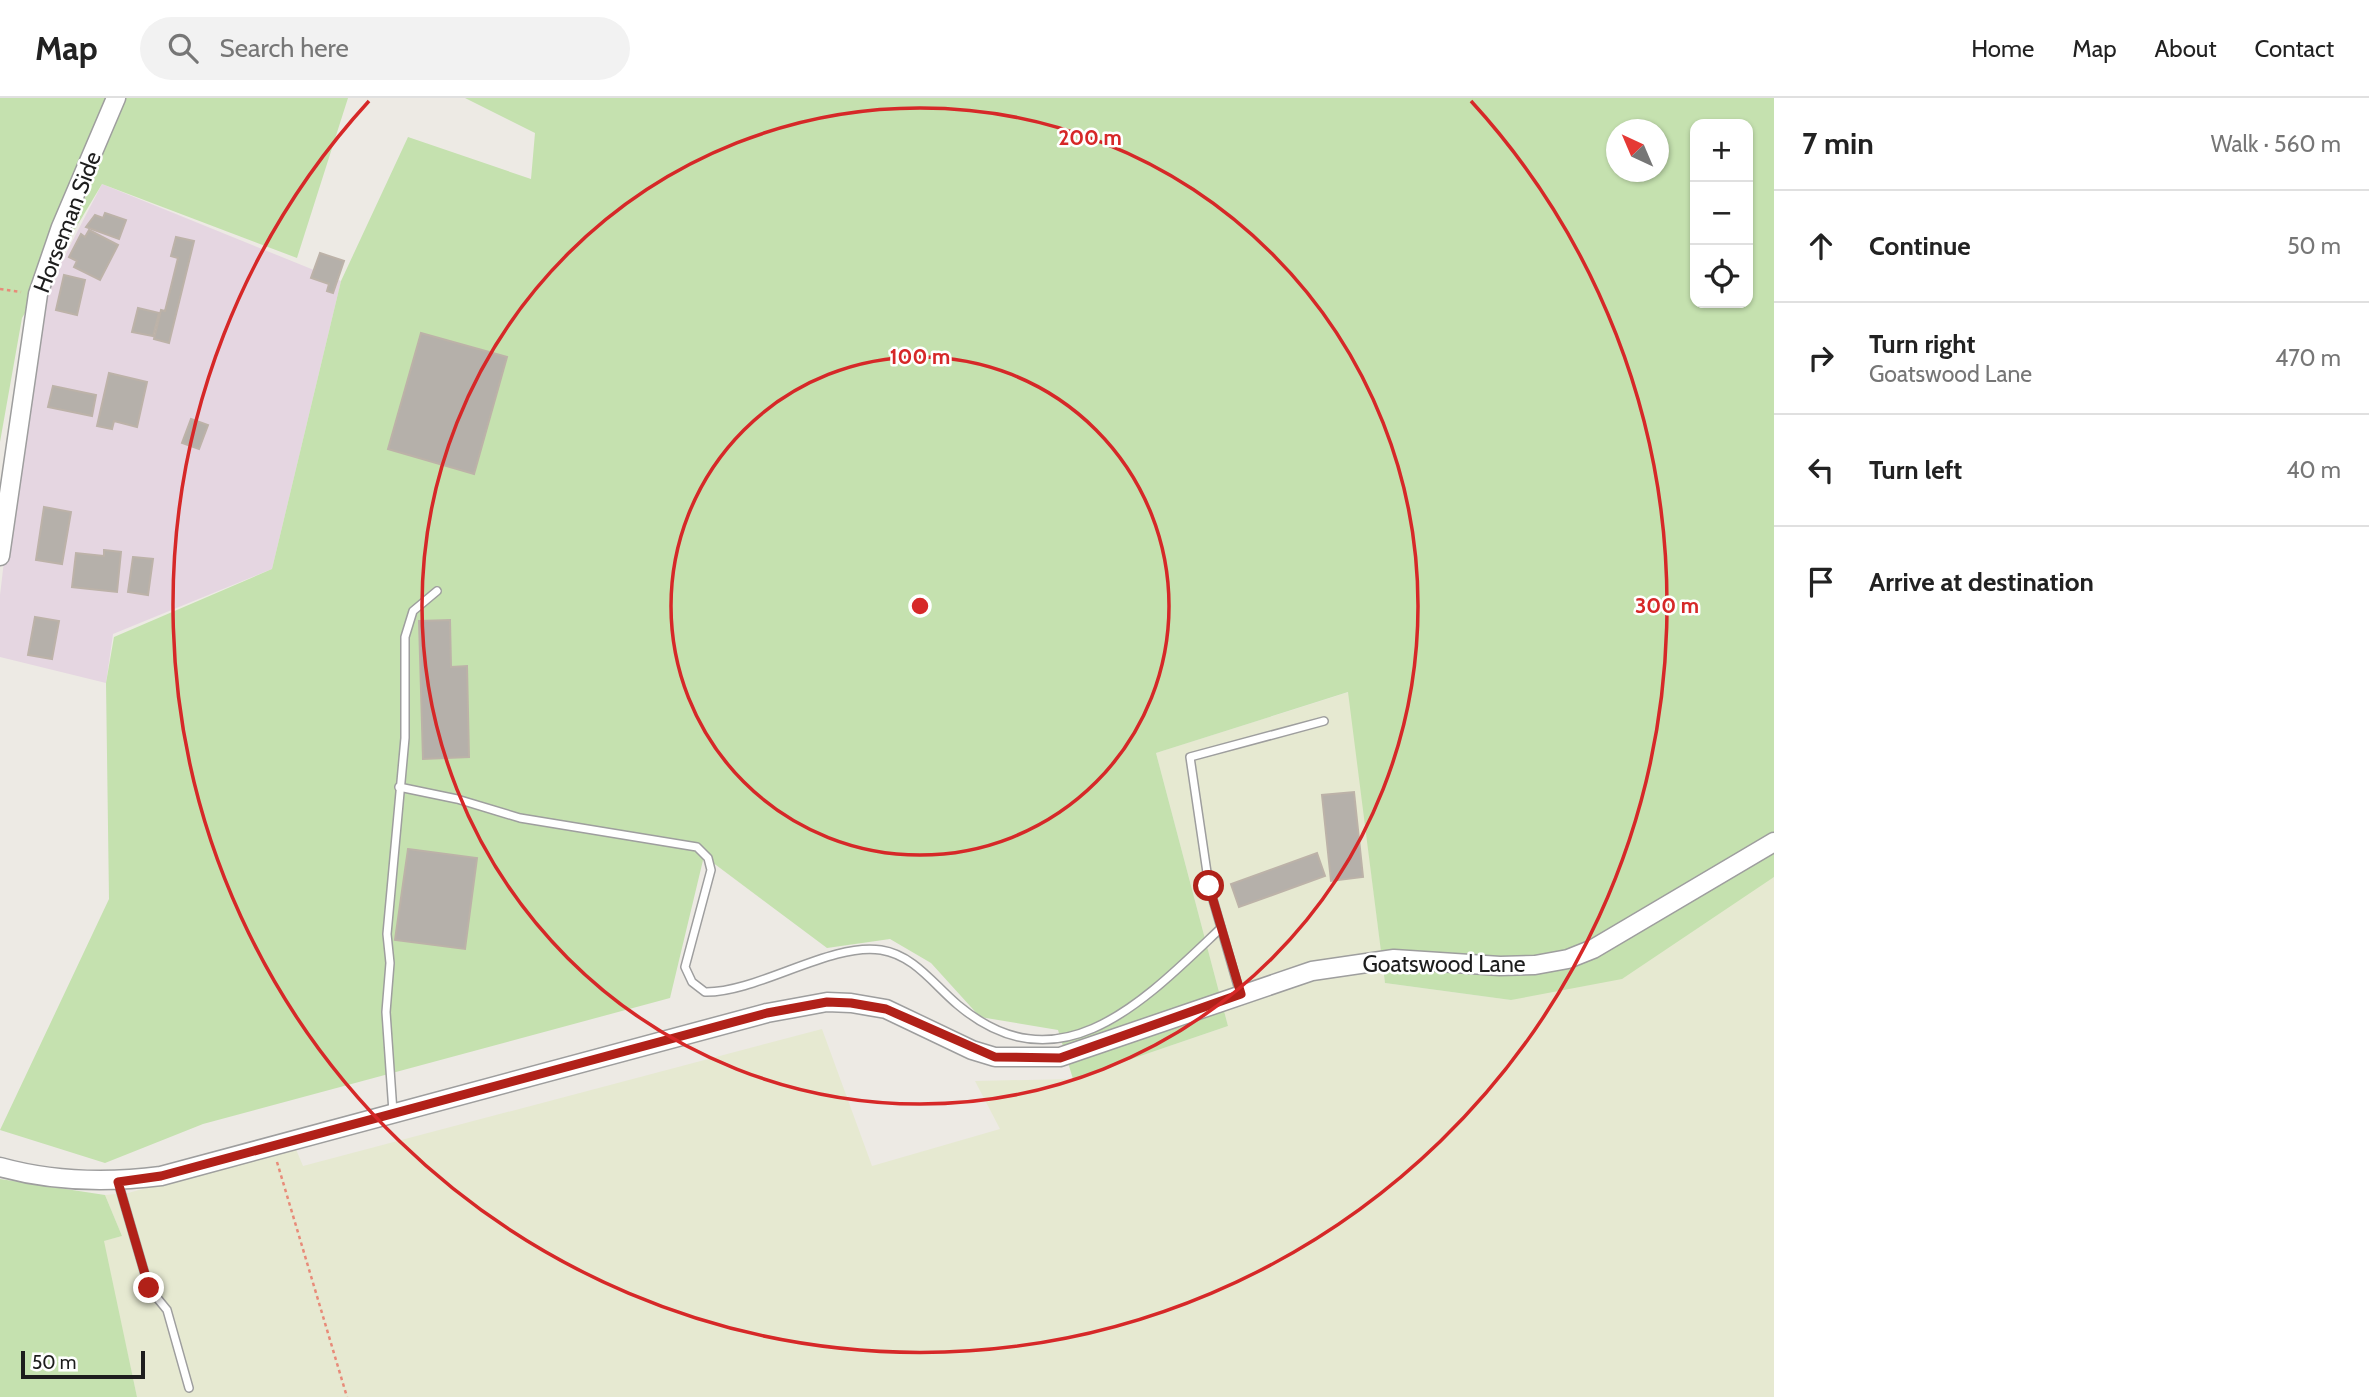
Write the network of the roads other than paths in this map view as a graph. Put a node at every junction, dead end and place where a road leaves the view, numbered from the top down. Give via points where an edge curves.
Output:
1 (116, 98) edge
2 (0, 556) edge
3 (437, 592) dead end
4 (1324, 721) dead end
5 (399, 787) junction
6 (1774, 842) edge
7 (1221, 928) junction
8 (1241, 994) junction
9 (393, 1112) junction
10 (0, 1167) edge
11 (118, 1182) junction
12 (189, 1388) dead end

1 - 2 street, Horseman Side via 38,294
3 - 5 lane via 413,611 406,630 405,738
4 - 7 lane via 1189,757 1209,886
5 - 7 lane via 520,818 697,847 708,858 711,870 685,967 692,982 705,992 845,954 882,950 905,958 993,1030 1028,1041 1045,1040 1080,1033 1128,1009
5 - 9 lane via 387,934 386,1012
6 - 8 street, Goatswood Lane via 1593,949 1568,958 1500,966 1394,959 1359,962 1312,971
7 - 8 lane
8 - 9 street, Goatswood Lane via 1060,1058 995,1057 886,1009 827,1002 767,1013
9 - 11 street, Goatswood Lane via 161,1176
10 - 11 street, Goatswood Lane via 40,1178
11 - 12 lane via 149,1288 167,1310

